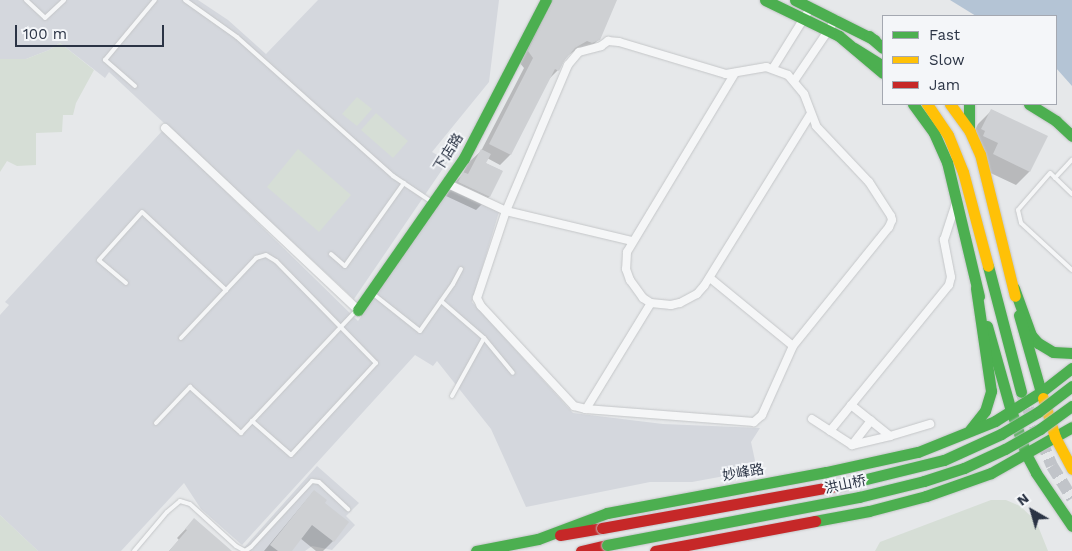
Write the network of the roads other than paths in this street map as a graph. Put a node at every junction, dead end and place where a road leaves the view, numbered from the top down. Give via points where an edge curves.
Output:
1 (26, 0) edge
2 (64, 0) edge
3 (155, 0) edge
4 (185, 0) edge
5 (546, 0) edge
6 (765, 0) edge
7 (795, 0) edge
8 (811, 7) junction
9 (804, 19) junction
10 (836, 19) junction
11 (828, 31) junction
12 (882, 44) edge
13 (854, 48) junction
14 (882, 65) edge
15 (773, 68) junction
16 (882, 72) edge
17 (735, 73) junction
18 (794, 81) junction
19 (135, 86) dead end
20 (914, 105) edge
21 (928, 105) edge
22 (938, 105) edge
23 (951, 105) edge
24 (969, 105) edge
25 (1030, 105) edge
26 (810, 116) junction
27 (166, 128) dead end
28 (970, 132) junction
29 (1072, 136) edge
30 (1072, 160) edge
31 (1055, 178) junction
32 (404, 183) junction
33 (446, 183) junction
34 (1072, 194) edge
35 (433, 202) junction
36 (956, 204) junction
37 (506, 210) junction
38 (632, 241) junction
39 (330, 254) dead end
40 (461, 269) dead end
41 (1072, 270) edge
42 (710, 278) junction
43 (126, 283) dead end
44 (976, 288) junction
45 (1014, 288) junction
46 (226, 290) junction
47 (370, 292) junction
48 (441, 301) junction
49 (651, 303) junction
50 (358, 310) junction
51 (342, 328) junction
52 (181, 338) dead end
53 (484, 338) junction
54 (793, 346) junction
55 (1072, 352) edge
56 (1072, 368) edge
57 (514, 373) dead end
58 (1072, 386) edge
59 (1041, 392) junction
60 (452, 396) dead end
61 (851, 405) junction
62 (1072, 406) edge
63 (586, 409) junction
64 (1011, 411) junction
65 (812, 419) dead end
66 (252, 421) junction
67 (871, 421) junction
68 (156, 423) dead end
69 (930, 424) dead end
70 (1072, 427) edge
71 (830, 431) junction
72 (966, 433) junction
73 (890, 436) junction
74 (1056, 437) junction
75 (852, 445) junction
76 (1026, 454) junction
77 (1072, 469) edge
78 (348, 509) dead end
79 (1072, 526) edge
80 (538, 539) junction
81 (134, 551) edge
82 (476, 551) edge
83 (581, 551) edge
84 (654, 551) edge

1 - 2 lane via 45,18
3 - 19 lane via 106,60
4 - 32 lane via 237,37
5 - 33 main road, 下店路 via 471,145
6 - 9 main road
7 - 8 main road
8 - 9 street
8 - 10 main road
9 - 11 main road
9 - 15 street
10 - 11 street
10 - 12 main road
11 - 13 main road
11 - 18 street
13 - 14 main road
13 - 16 main road
15 - 17 street
15 - 18 street
17 - 37 street via 726,74 619,42 608,42 579,52 570,60
17 - 38 street
18 - 26 street via 804,94
20 - 36 main road via 940,144
21 - 22 main road via 948,135 963,172 1024,392 968,169 954,132
23 - 28 main road
24 - 28 main road
25 - 29 main road via 1056,121
26 - 42 street
26 - 54 street via 869,182 892,220
27 - 50 street
28 - 45 main road via 985,172
30 - 31 lane
31 - 34 lane
31 - 41 lane via 1050,173 1018,210 1021,223
32 - 35 lane
32 - 39 lane via 345,266
33 - 35 main road, 下店路
33 - 37 street
35 - 47 main road, 下店路
36 - 44 main road
36 - 61 street via 944,240 951,277 949,285
37 - 38 street
37 - 63 street via 477,298 569,403
38 - 49 street via 625,259 626,269 635,289
40 - 48 lane
42 - 49 street via 697,294 680,303
42 - 54 street
43 - 46 lane via 99,260 142,212
44 - 64 main road
44 - 72 main road via 991,391 984,411
45 - 55 main road via 1038,343 1053,352
45 - 59 main road
46 - 51 lane via 256,258 270,256
46 - 52 lane
47 - 48 lane via 420,331
47 - 50 main road, 下店路
48 - 53 lane
49 - 63 street
50 - 51 lane
51 - 66 lane
51 - 66 lane via 376,363 291,455
53 - 57 lane
53 - 60 lane
54 - 63 street via 762,415 754,422
56 - 59 main road, 妙峰路
58 - 80 main road, bridge via 1001,434 921,467 830,488
59 - 64 main road, 妙峰路
59 - 74 main road
61 - 67 street
61 - 71 street
62 - 83 main road, 洪山桥, bridge via 1005,449 964,468 924,481 850,499
64 - 72 main road, 妙峰路
64 - 76 main road
65 - 71 street
66 - 68 lane via 241,433 190,387
67 - 73 street
67 - 75 street
69 - 73 street
70 - 74 main road
71 - 75 street
72 - 80 main road, 妙峰路 via 918,452 856,466 607,513
73 - 75 street
74 - 76 main road
74 - 77 main road
76 - 79 main road
76 - 84 main road via 980,478 913,500
78 - 81 lane via 320,482 312,482 245,551 190,504 180,501
80 - 82 main road, 妙峰路

